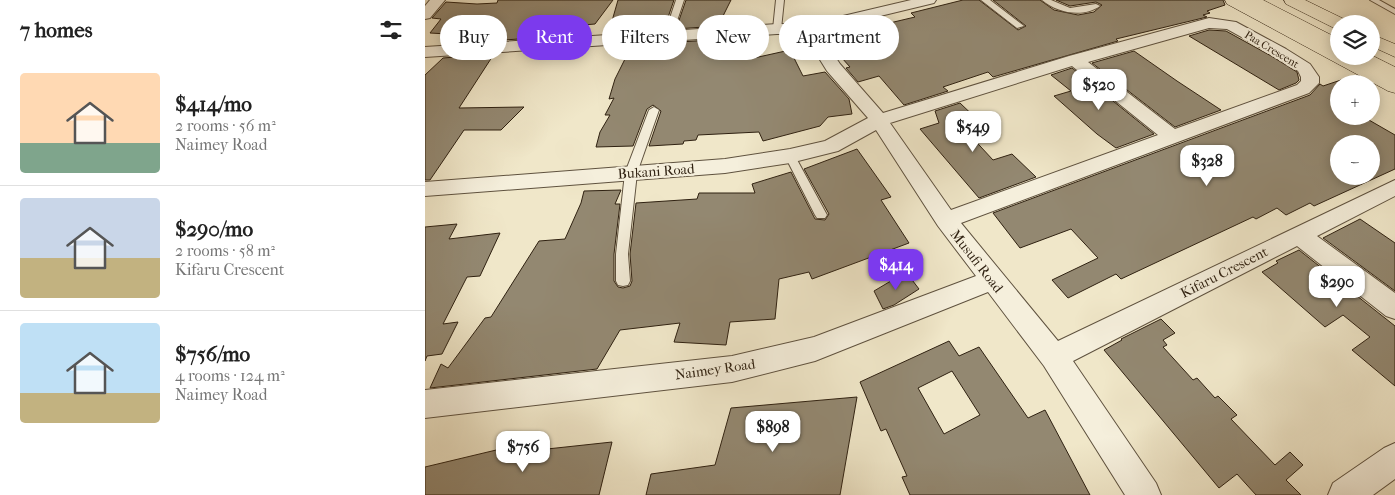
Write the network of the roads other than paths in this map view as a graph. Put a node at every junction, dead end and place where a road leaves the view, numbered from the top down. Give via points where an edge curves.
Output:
1 (439, 0) edge
2 (680, 0) edge
3 (781, 0) edge
4 (929, 0) edge
5 (985, 0) edge
6 (1046, 0) edge
7 (1081, 0) edge
8 (1233, 0) edge
9 (1251, 0) edge
10 (1268, 0) edge
11 (1292, 0) edge
12 (1374, 0) edge
13 (1395, 12) edge
14 (425, 15) edge
15 (675, 15) edge
16 (867, 15) edge
17 (1330, 19) edge
18 (1020, 26) dead end
19 (777, 29) joint
20 (1330, 31) edge
21 (687, 35) edge
22 (602, 40) edge
23 (1330, 41) edge
24 (1380, 44) edge
25 (1395, 51) edge
26 (425, 52) edge
27 (1380, 58) edge
28 (829, 60) edge
29 (1075, 60) junction
30 (1376, 65) edge
31 (1395, 65) edge
32 (1395, 75) edge
33 (1395, 87) edge
34 (654, 110) dead end
35 (879, 120) junction
36 (1172, 136) junction
37 (790, 156) junction
38 (631, 173) junction
39 (1395, 187) edge
40 (425, 189) edge
41 (821, 215) dead end
42 (946, 220) junction
43 (1299, 235) junction
44 (992, 280) junction
45 (623, 281) dead end
46 (1395, 308) edge
47 (1054, 357) junction
48 (425, 404) edge
49 (1395, 459) edge
50 (1144, 495) edge
51 (1345, 495) edge

1 - 14 street
2 - 15 lane
3 - 19 lane
4 - 16 street
5 - 18 lane
6 - 7 lane via 1071,12 1096,6 1096,3
8 - 33 highway
9 - 23 highway
10 - 20 highway
11 - 17 highway
12 - 13 lane
19 - 21 street
22 - 26 street
24 - 25 highway
27 - 31 highway
28 - 35 street, Musufi Road
29 - 35 street, Paa Crescent
29 - 36 street
29 - 36 street, Paa Crescent via 1209,22 1231,25 1304,68 1310,77 1310,83 1303,89
30 - 32 highway
34 - 38 lane
35 - 37 street, Bukani Road via 831,146
35 - 42 street, Musufi Road
36 - 42 street, Paa Crescent
37 - 38 street, Bukani Road via 725,166
37 - 41 lane
38 - 40 street, Bukani Road
38 - 45 lane via 622,254
39 - 43 street, Kifaru Crescent
42 - 44 street, Musufi Road
43 - 46 street
43 - 47 street, Kifaru Crescent
44 - 47 street, Musufi Road
44 - 48 street, Naimey Road via 815,349 732,369
47 - 50 street, Musufi Road
49 - 51 street

